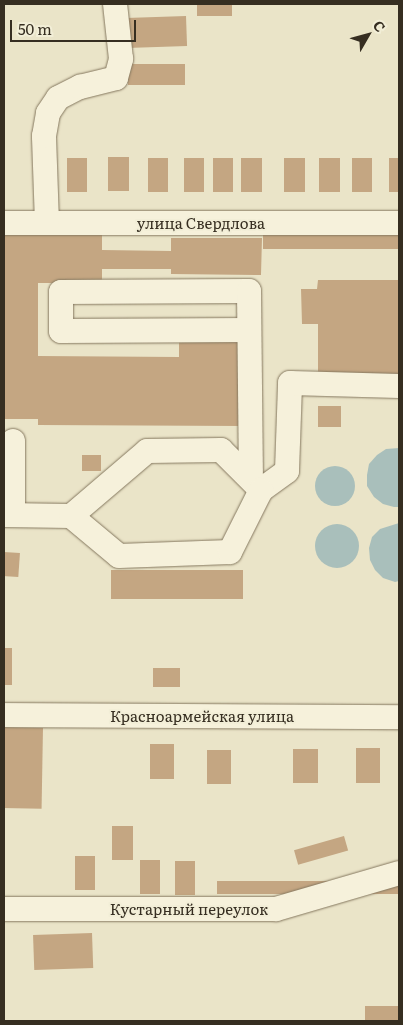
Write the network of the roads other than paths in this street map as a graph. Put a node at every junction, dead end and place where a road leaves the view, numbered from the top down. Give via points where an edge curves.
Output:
1 (115, 4) edge
2 (4, 223) edge
3 (47, 223) junction
4 (399, 223) edge
5 (250, 330) junction
6 (399, 386) edge
7 (13, 441) dead end
8 (256, 483) junction
9 (8, 515) edge
10 (71, 516) junction
11 (4, 715) edge
12 (399, 717) edge
13 (399, 873) edge
14 (4, 909) edge

1 - 3 street via 121,59 116,78 80,87 58,98 48,113 44,136
2 - 3 street, улица Свердлова
3 - 4 street, улица Свердлова
5 - 5 street via 249,291 61,292 61,330
5 - 8 street
6 - 8 street via 290,383 287,471
7 - 9 street
8 - 10 street via 221,450 146,451
8 - 10 street via 230,552 119,556
9 - 10 street
11 - 12 street, Красноармейская улица
13 - 14 street, Кустарный переулок via 276,909

